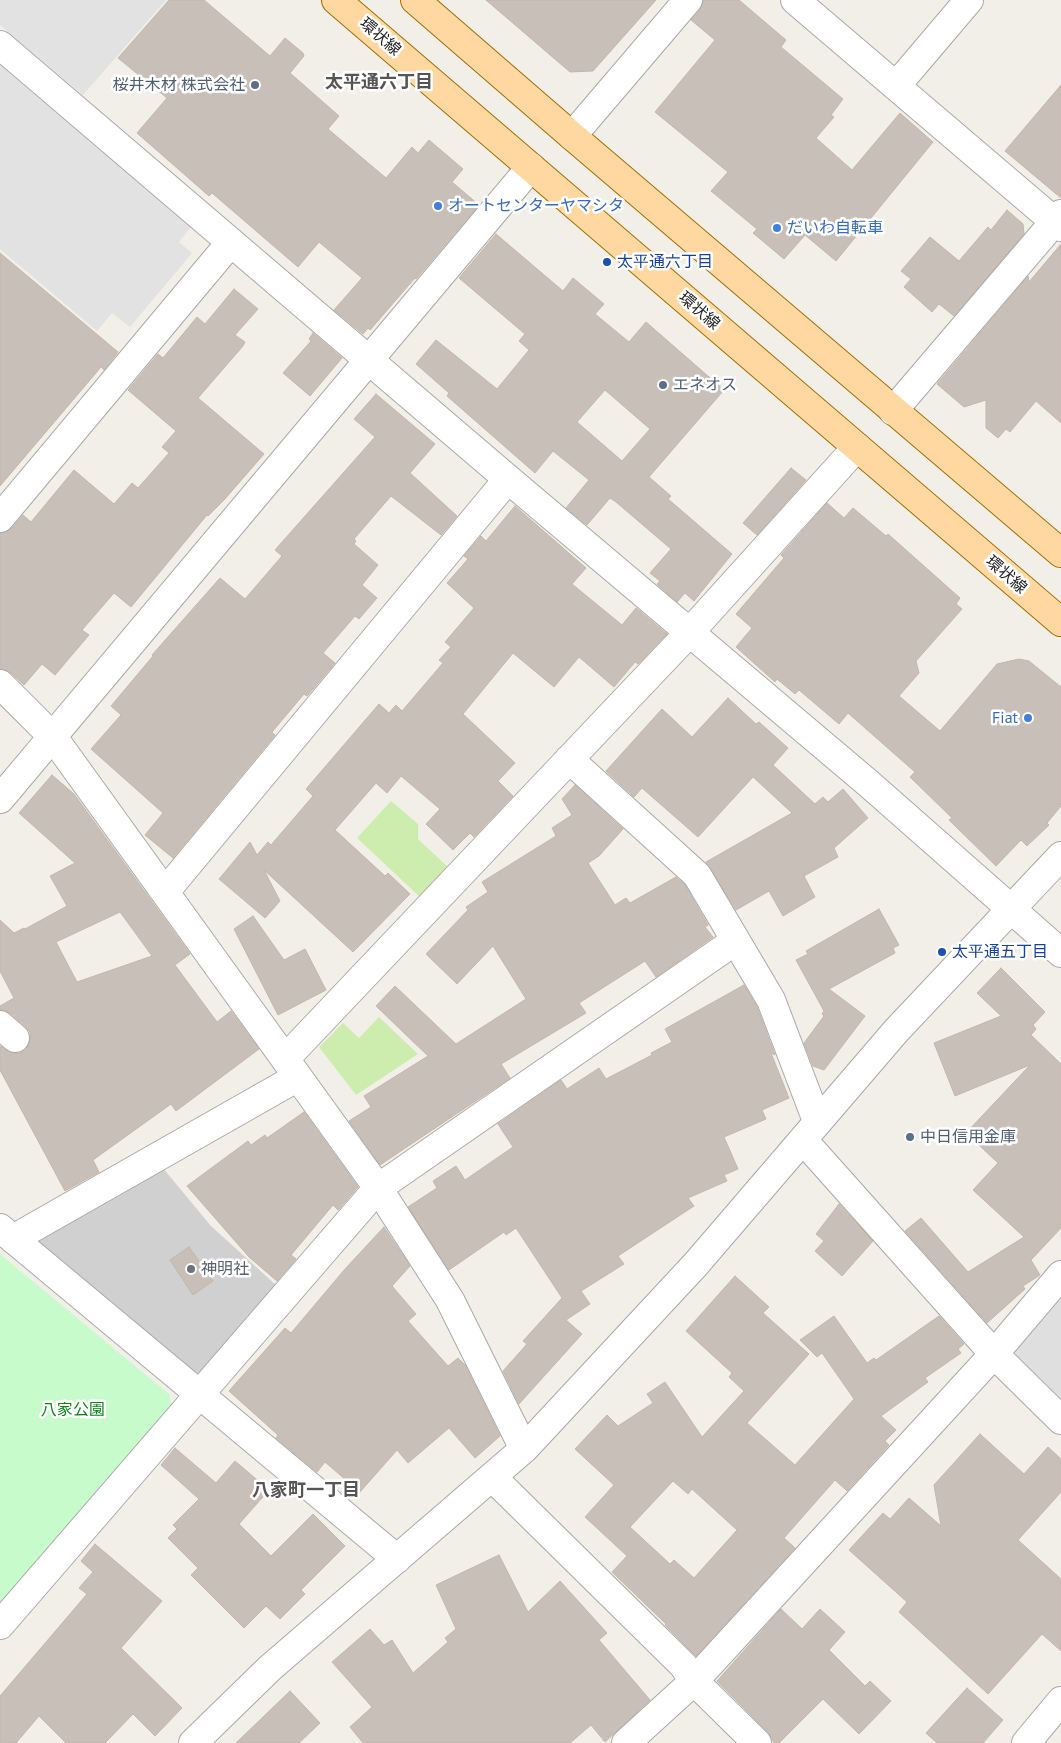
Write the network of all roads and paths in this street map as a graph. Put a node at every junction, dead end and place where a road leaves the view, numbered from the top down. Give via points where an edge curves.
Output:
1 (336, 0) edge
2 (415, 0) edge
3 (688, 0) edge
4 (795, 0) edge
5 (969, 0) edge
6 (0, 44) edge
7 (896, 86) junction
8 (572, 136) junction
9 (531, 167) junction
10 (1059, 221) edge
11 (230, 242) junction
12 (368, 360) junction
13 (893, 411) junction
14 (857, 447) junction
15 (508, 479) junction
16 (0, 518) edge
17 (1061, 553) edge
18 (1061, 622) edge
19 (689, 633) junction
20 (0, 684) edge
21 (53, 737) junction
22 (569, 759) junction
23 (0, 799) edge
24 (1061, 856) edge
25 (165, 892) junction
26 (1011, 910) junction
27 (735, 941) junction
28 (1061, 953) edge
29 (292, 1068) junction
30 (810, 1130) junction
31 (378, 1188) junction
32 (7, 1233) edge
33 (1061, 1275) edge
34 (994, 1354) junction
35 (199, 1394) junction
36 (1061, 1420) edge
37 (524, 1449) junction
38 (492, 1477) junction
39 (397, 1559) junction
40 (0, 1625) edge
41 (694, 1682) junction
42 (1061, 1701) edge
43 (193, 1743) edge
44 (626, 1743) edge
45 (757, 1743) edge
46 (1026, 1743) edge

1 - 9 main road, 環状線
2 - 8 main road
3 - 8 street
4 - 7 street
5 - 7 street
6 - 11 street
7 - 10 street
8 - 13 main road
9 - 12 street
9 - 14 main road, 環状線
10 - 13 street
11 - 12 street
11 - 16 street
12 - 15 street
12 - 21 street
13 - 17 main road
14 - 18 main road, 環状線
14 - 19 street
15 - 19 street
15 - 25 street
19 - 22 street
19 - 26 street via 868,783
20 - 21 street
21 - 23 street
21 - 25 street
22 - 27 street via 697,875
22 - 29 street
24 - 26 street
25 - 29 street
26 - 28 street
26 - 30 street via 896,1031
27 - 30 street via 771,1000
27 - 31 street
29 - 31 street
29 - 32 street
30 - 34 street
30 - 37 street via 696,1264
31 - 35 street
31 - 37 street via 450,1300
32 - 35 street
33 - 34 street
34 - 36 street
34 - 41 street
35 - 39 street
35 - 40 street
37 - 38 street
38 - 39 street
38 - 41 street via 683,1665
39 - 43 street via 270,1668
41 - 44 street
41 - 45 street
42 - 46 street

